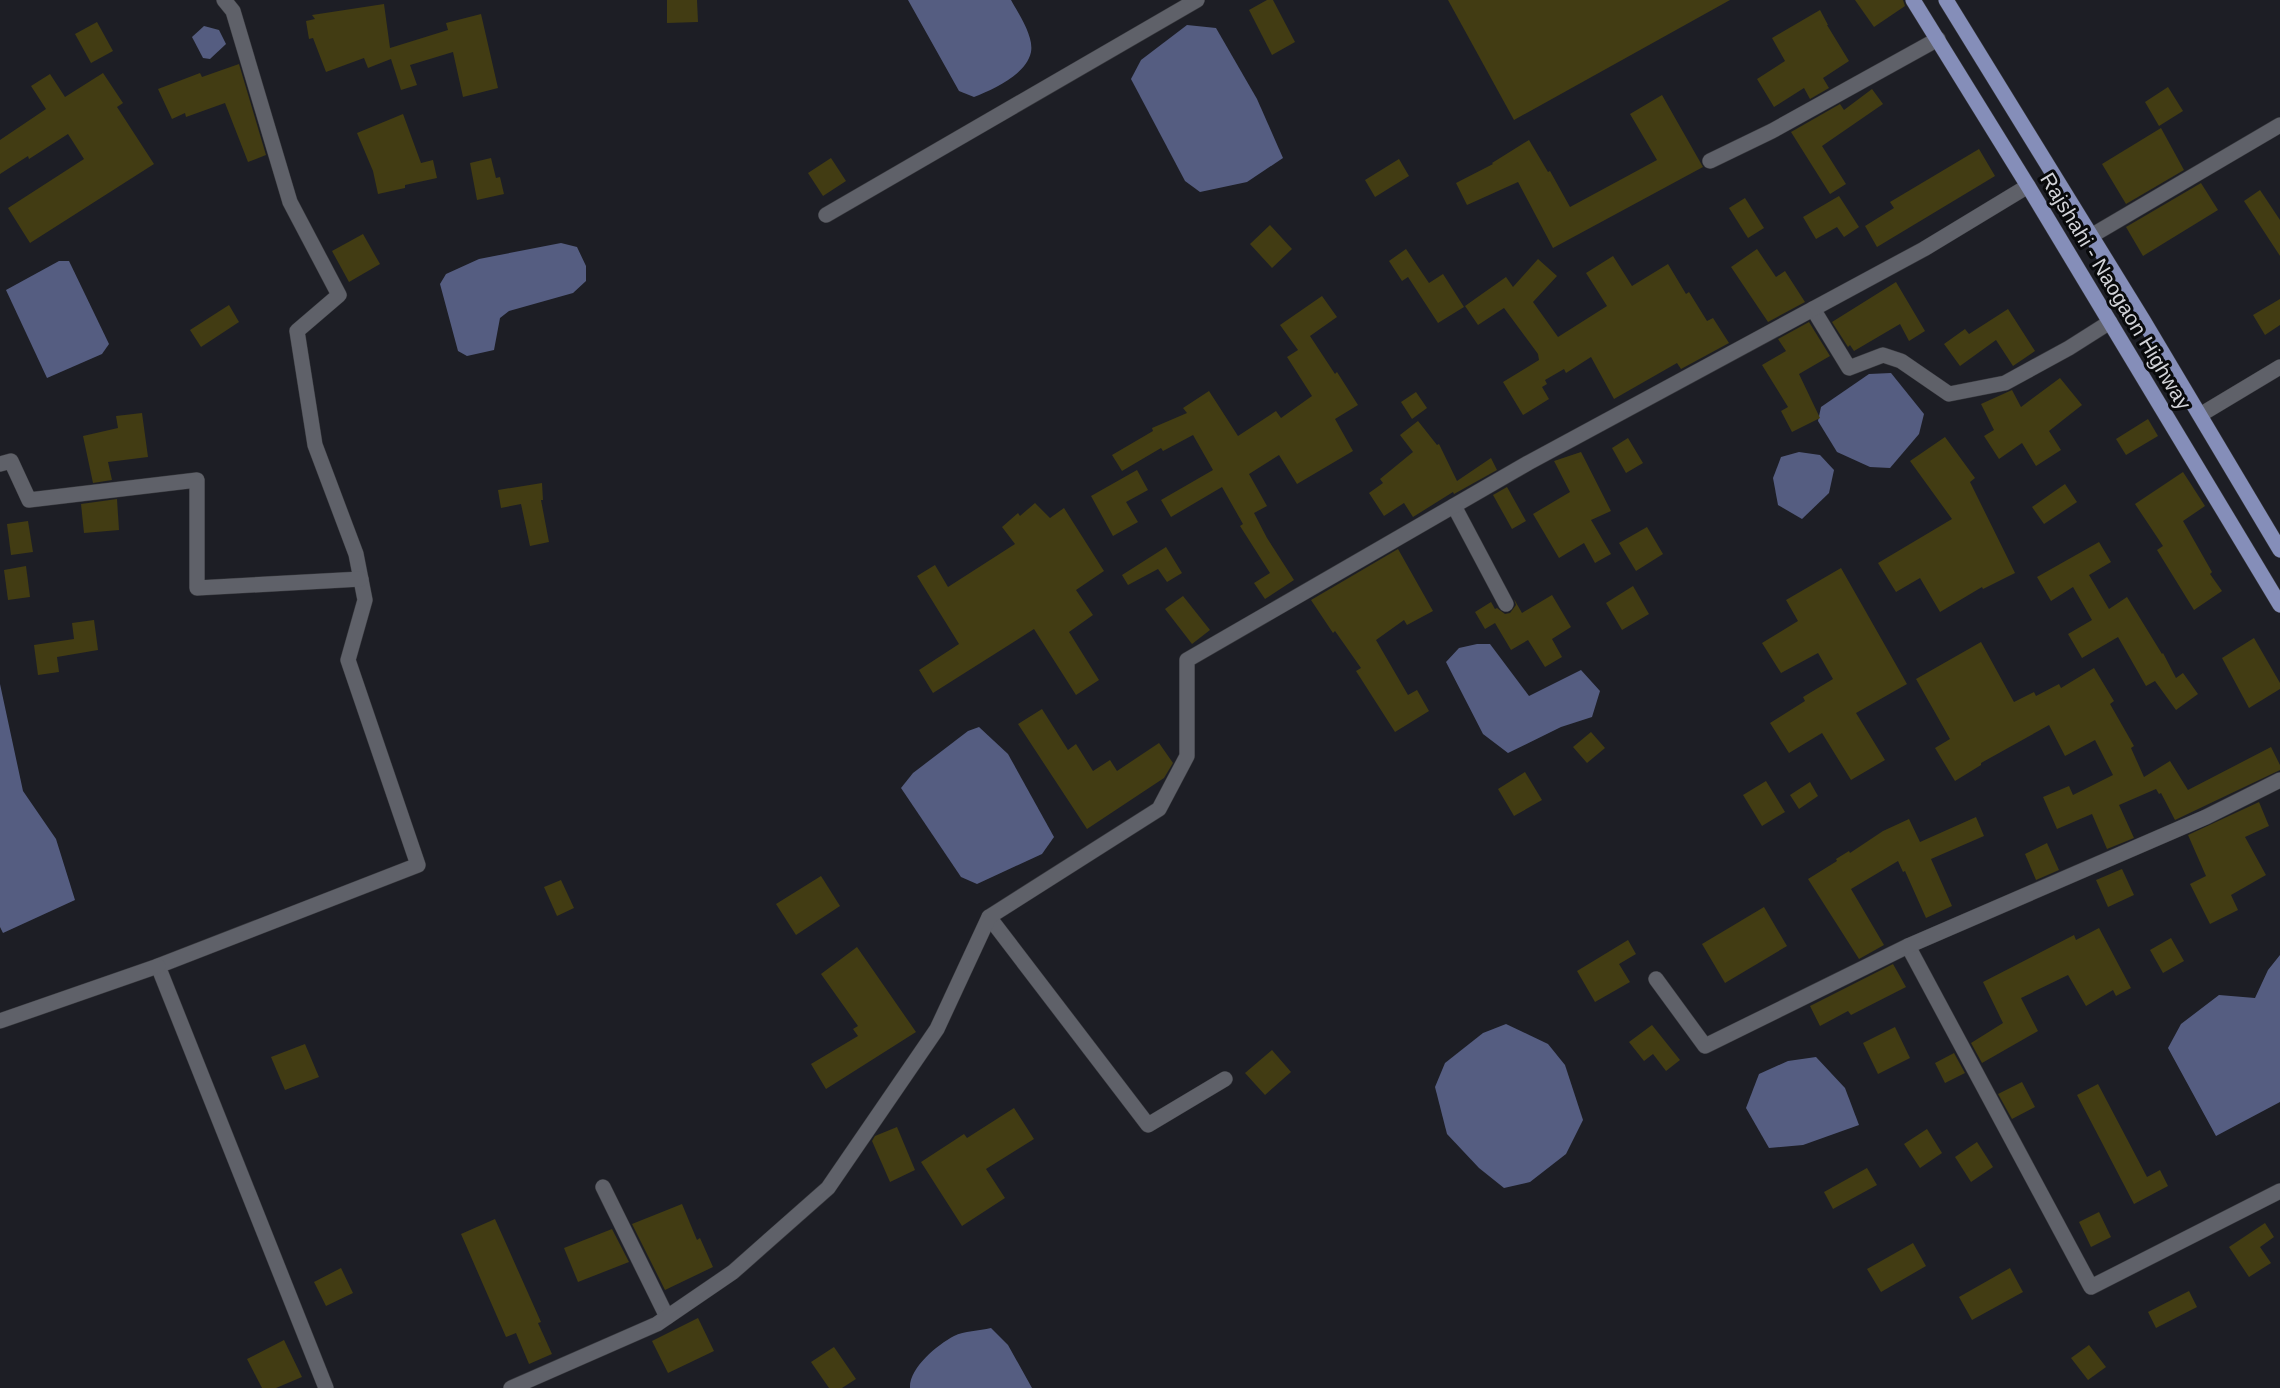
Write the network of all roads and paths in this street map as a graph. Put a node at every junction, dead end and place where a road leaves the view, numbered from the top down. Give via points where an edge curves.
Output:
1 (224, 0) edge
2 (1197, 0) edge
3 (1913, 0) edge
4 (1946, 0) edge
5 (1938, 39) junction
6 (2280, 125) edge
7 (1710, 161) dead end
8 (2028, 186) junction
9 (826, 216) dead end
10 (2091, 236) junction
11 (1813, 309) junction
12 (2110, 322) junction
13 (2280, 366) edge
14 (2200, 415) junction
15 (0, 464) edge
16 (1454, 506) junction
17 (2280, 550) edge
18 (361, 579) junction
19 (1506, 604) dead end
20 (2280, 605) edge
21 (2280, 780) edge
22 (989, 918) junction
23 (1908, 946) junction
24 (158, 966) junction
25 (1656, 979) dead end
26 (0, 1021) edge
27 (1225, 1079) dead end
28 (603, 1187) dead end
29 (2280, 1191) edge
30 (667, 1317) junction
31 (326, 1388) edge
32 (511, 1388) edge

1 - 18 street via 233,11 290,202 339,295 297,331 315,445 356,554
2 - 9 street
3 - 5 main road, Rajshahi - Naogaon Highway
4 - 10 main road, Rajshahi - Naogaon Highway
5 - 7 street
5 - 8 main road, Rajshahi - Naogaon Highway
6 - 10 street
8 - 11 street via 1924,249
8 - 12 main road, Rajshahi - Naogaon Highway
10 - 14 main road, Rajshahi - Naogaon Highway
11 - 12 street via 1849,368 1884,355 1901,361 1949,394 2005,383
11 - 16 street
12 - 20 main road, Rajshahi - Naogaon Highway
13 - 14 street
14 - 17 main road, Rajshahi - Naogaon Highway
15 - 18 street via 11,461 29,500 197,480 197,588
16 - 19 street
16 - 22 street via 1187,660 1187,756 1159,809
18 - 24 street via 365,600 348,660 418,865
21 - 23 street via 2206,817
22 - 27 street via 1148,1125
22 - 30 street via 937,1029 828,1188 733,1272
23 - 25 street via 1705,1046
23 - 29 street via 2091,1287
24 - 26 street
24 - 31 street
28 - 30 street
30 - 32 street

